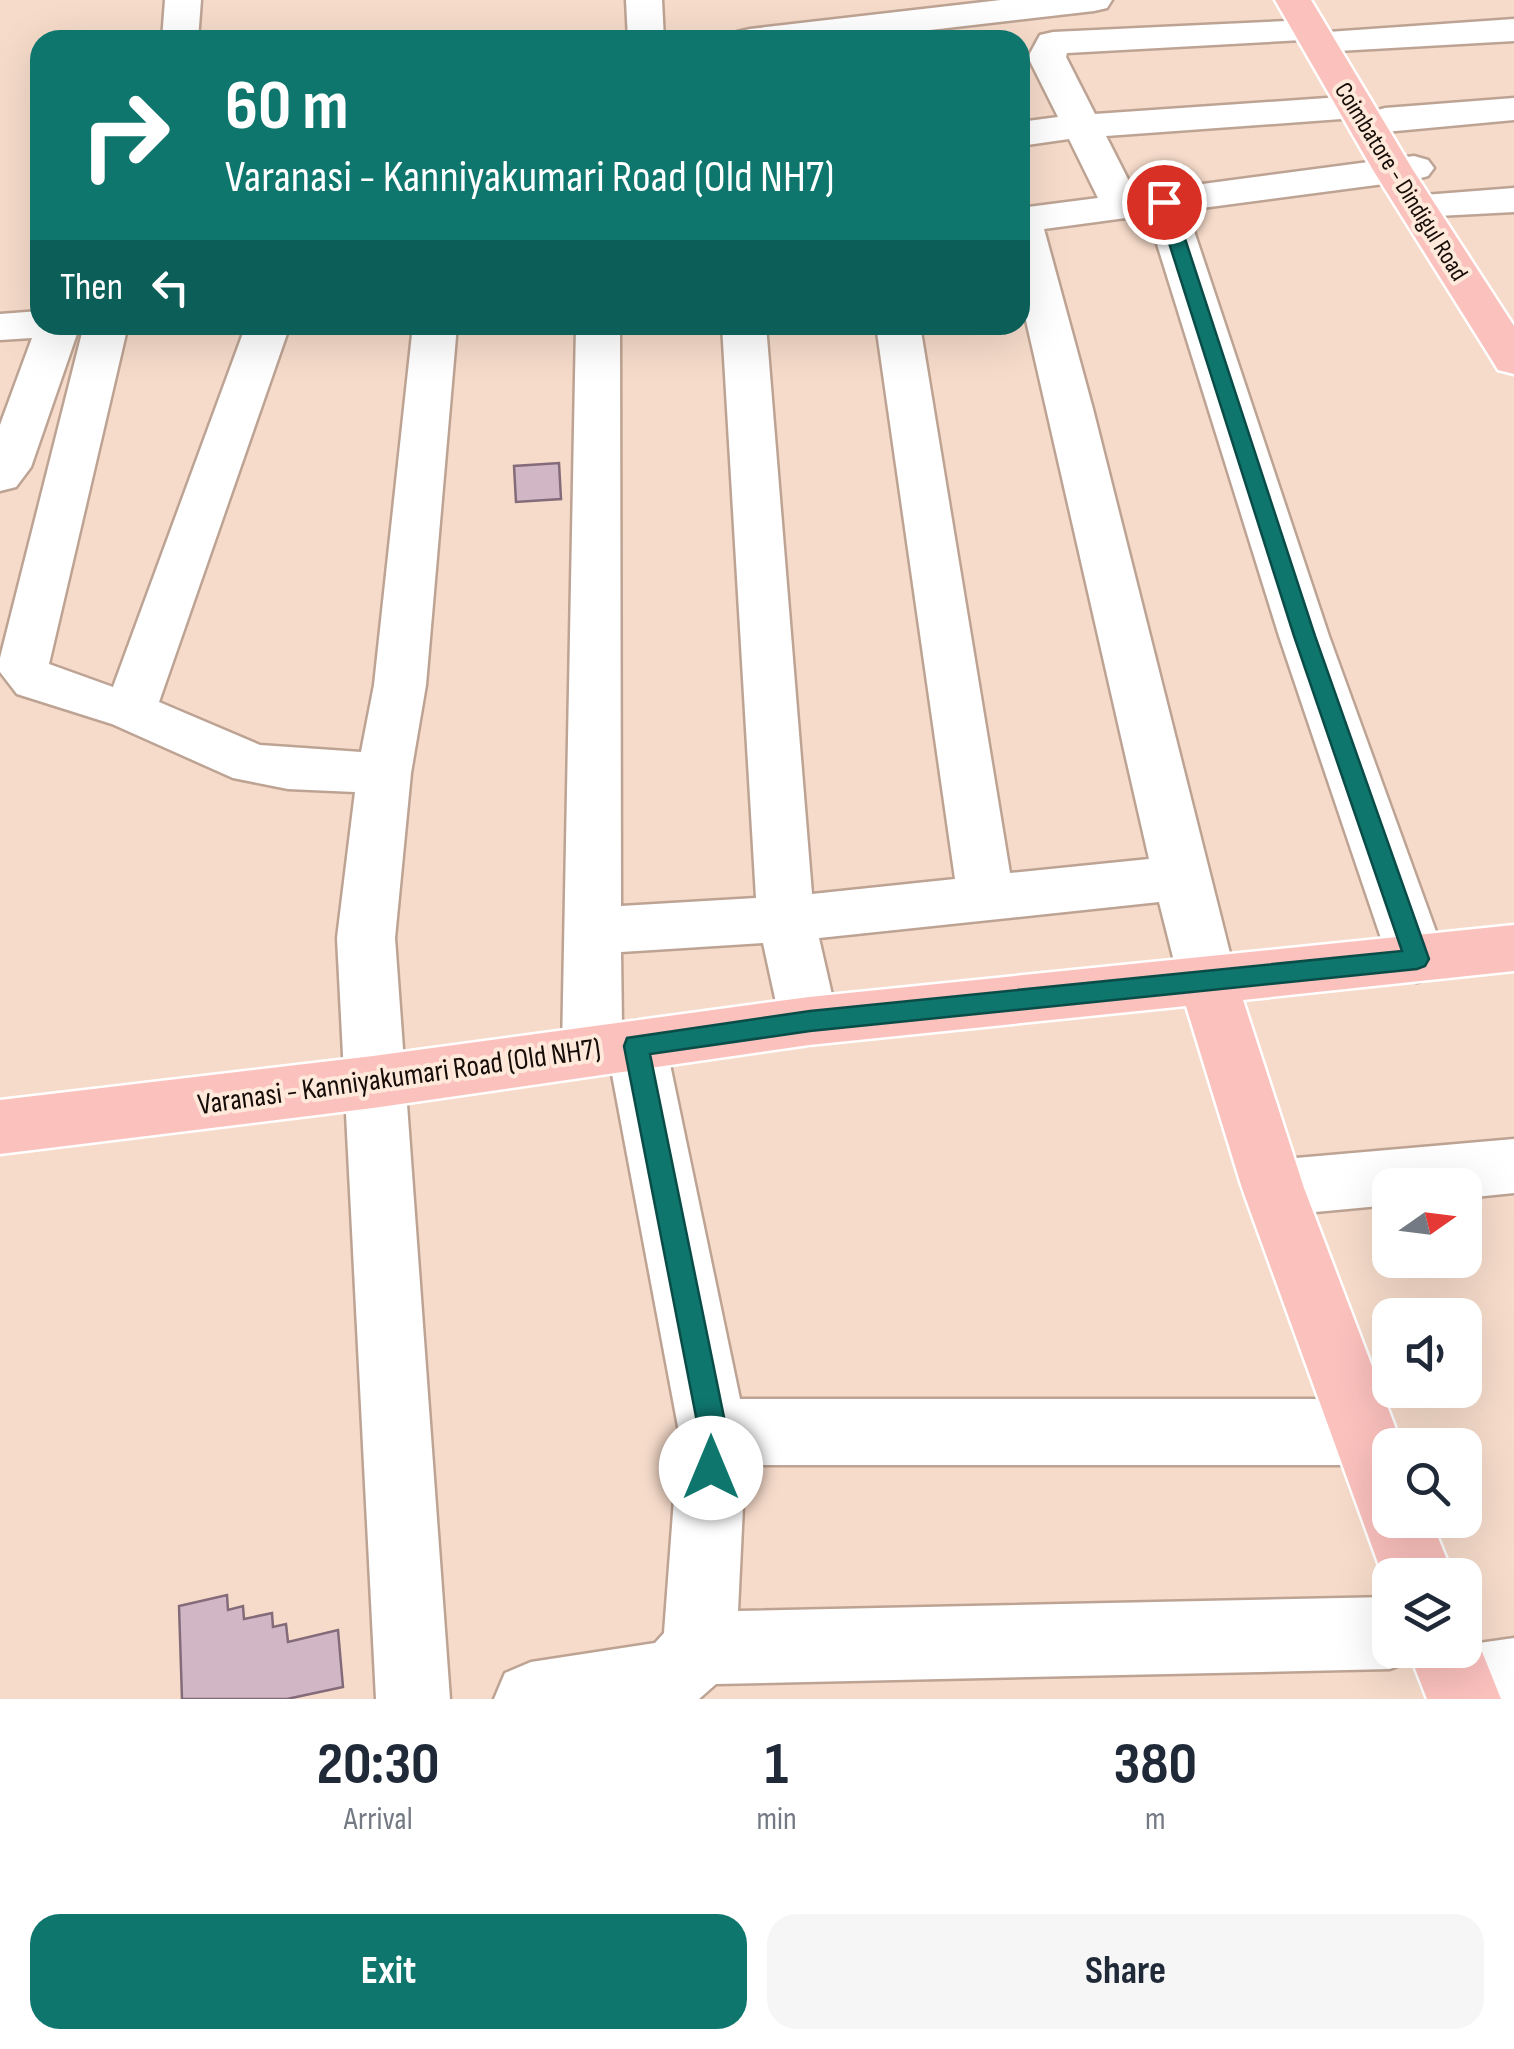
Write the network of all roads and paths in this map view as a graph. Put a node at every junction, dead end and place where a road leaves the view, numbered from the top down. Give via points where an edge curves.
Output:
1 (184, 0) edge
2 (644, 0) edge
3 (775, 0) edge
4 (1094, 0) edge
5 (1314, 18) edge
6 (181, 30) edge
7 (646, 30) edge
8 (770, 30) edge
9 (905, 30) edge
10 (1514, 30) edge
11 (1514, 109) edge
12 (1370, 114) junction
13 (1082, 126) junction
14 (1030, 133) edge
15 (1403, 169) junction
16 (1514, 200) edge
17 (1143, 204) junction
18 (1438, 204) junction
19 (1030, 219) edge
20 (1030, 254) edge
21 (1514, 320) edge
22 (30, 325) edge
23 (0, 327) edge
24 (55, 335) edge
25 (103, 335) edge
26 (264, 335) edge
27 (434, 335) edge
28 (598, 335) edge
29 (745, 335) edge
30 (900, 335) edge
31 (1514, 360) edge
32 (0, 476) edge
33 (11, 671) edge
34 (130, 711) junction
35 (384, 772) junction
36 (1180, 878) junction
37 (986, 898) junction
38 (786, 918) junction
39 (591, 931) junction
40 (1514, 948) edge
41 (1417, 959) junction
42 (1208, 981) junction
43 (810, 1021) junction
44 (614, 1048) junction
45 (373, 1082) junction
46 (0, 1127) edge
47 (1514, 1166) edge
48 (1273, 1188) junction
49 (713, 1432) junction
50 (1363, 1432) junction
51 (1372, 1456) edge
52 (1372, 1633) edge
53 (699, 1648) junction
54 (413, 1699) edge
55 (531, 1699) edge

1 - 6 street
2 - 7 street
3 - 8 street
4 - 9 street
5 - 10 street
5 - 12 main road, Coimbatore - Dindigul Road
5 - 13 street via 1053,43 1048,56
11 - 12 street
12 - 13 street
12 - 15 main road, Coimbatore - Dindigul Road
13 - 14 street
13 - 17 street
15 - 17 street
15 - 18 main road, Coimbatore - Dindigul Road
15 - 31 main road, Coimbatore - Dindigul Road
16 - 18 street
17 - 19 street
17 - 41 street
18 - 21 main road, Coimbatore - Dindigul Road
20 - 36 street via 1066,375
22 - 23 street
24 - 32 street
25 - 33 street
26 - 34 street
27 - 35 street via 400,685
28 - 39 street
29 - 38 street
30 - 37 street
33 - 34 street
34 - 35 street via 252,764
35 - 45 street via 366,938
36 - 37 street
36 - 42 street
37 - 38 street
38 - 39 street
38 - 43 street
39 - 44 street
40 - 41 main road, Varanasi - Kanniyakumari Road (Old NH7)
41 - 42 main road, Varanasi - Kanniyakumari Road (Old NH7)
42 - 43 main road, Varanasi - Kanniyakumari Road (Old NH7)
42 - 48 main road
43 - 44 main road, Varanasi - Kanniyakumari Road (Old NH7)
44 - 45 main road, Varanasi - Kanniyakumari Road (Old NH7)
44 - 49 street
45 - 46 main road, Varanasi - Kanniyakumari Road (Old NH7)
45 - 54 street
47 - 48 street
48 - 50 main road
49 - 50 street
49 - 53 street
50 - 51 main road
52 - 53 street
53 - 55 street via 681,1669 660,1679

